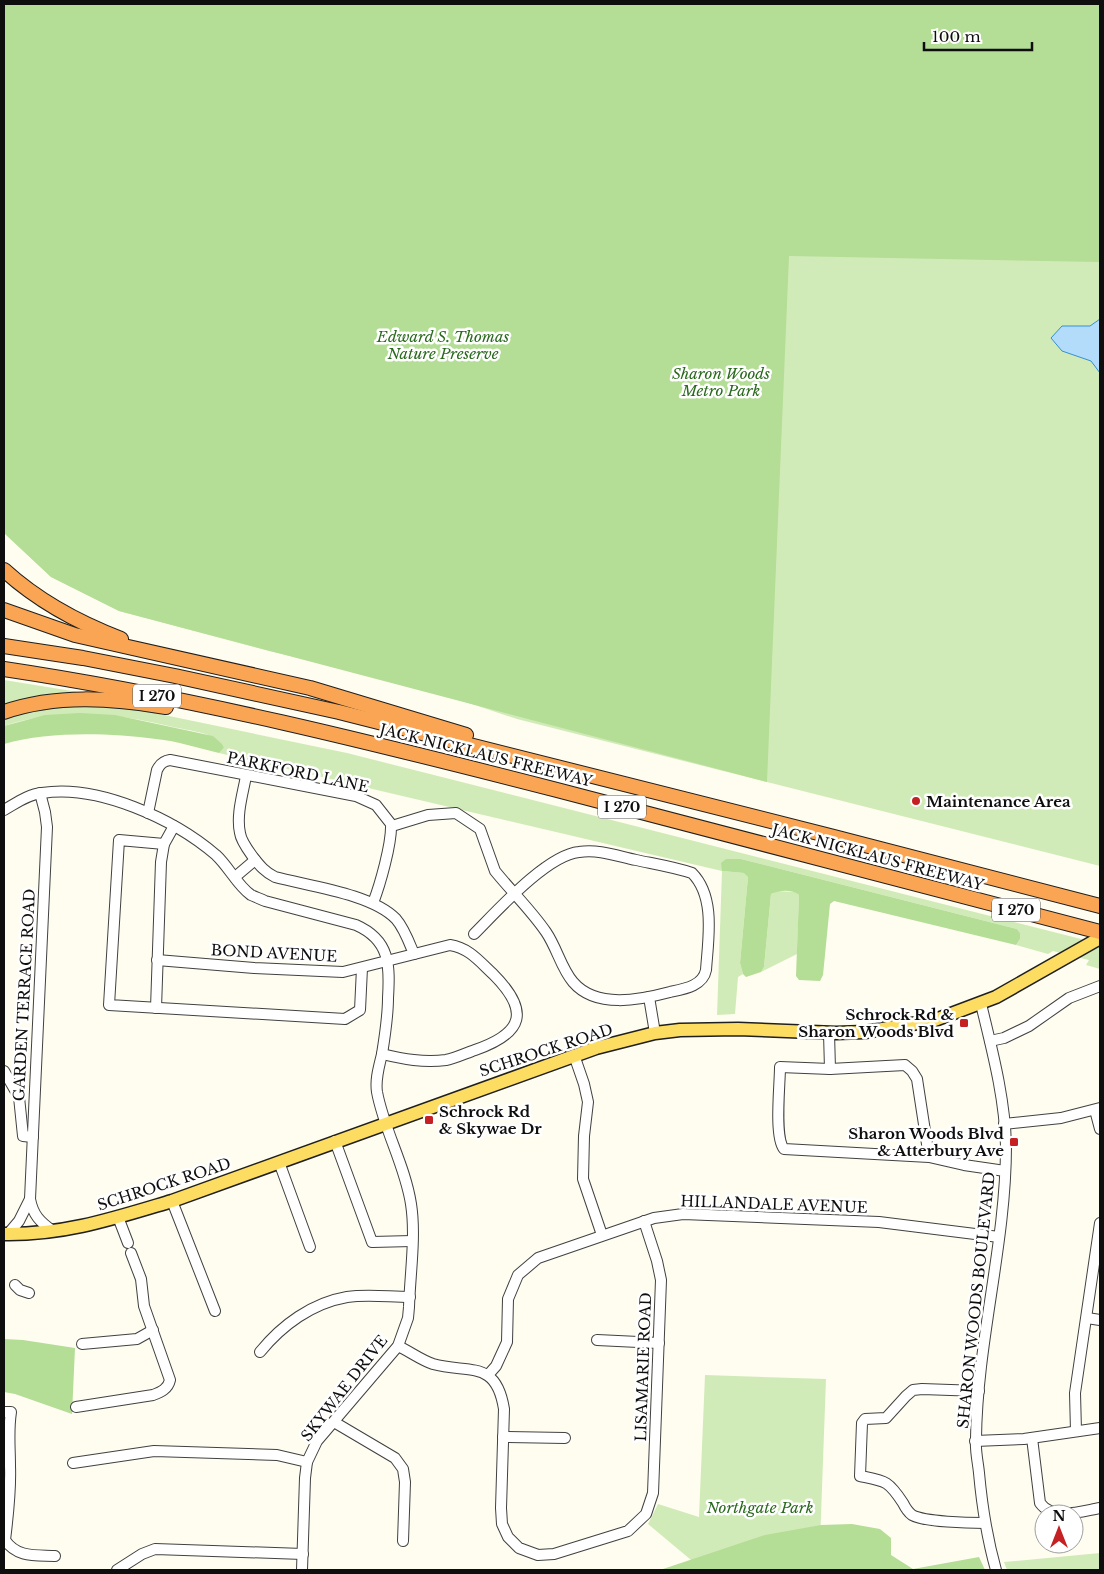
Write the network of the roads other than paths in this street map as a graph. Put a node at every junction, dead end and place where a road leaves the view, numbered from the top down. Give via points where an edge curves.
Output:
1 (4, 570) edge
2 (4, 610) edge
3 (4, 646) edge
4 (186, 660) junction
5 (4, 669) edge
6 (4, 712) edge
7 (310, 729) junction
8 (556, 767) junction
9 (246, 776) junction
10 (40, 793) junction
11 (4, 810) edge
12 (148, 813) junction
13 (174, 826) junction
14 (392, 826) junction
15 (164, 844) junction
16 (255, 860) junction
17 (235, 878) junction
18 (516, 893) junction
19 (373, 904) junction
20 (1100, 906) edge
21 (1100, 932) edge
22 (474, 934) dead end
23 (1100, 938) edge
24 (414, 954) junction
25 (157, 960) junction
26 (388, 961) junction
27 (362, 968) junction
28 (1100, 986) edge
29 (649, 997) junction
30 (981, 1004) junction
31 (156, 1008) junction
32 (655, 1033) junction
33 (829, 1033) junction
34 (990, 1041) junction
35 (382, 1054) junction
36 (574, 1055) junction
37 (830, 1069) junction
38 (4, 1071) edge
39 (1098, 1109) edge
40 (386, 1122) junction
41 (1004, 1124) junction
42 (1100, 1129) edge
43 (32, 1137) junction
44 (335, 1141) junction
45 (929, 1157) junction
46 (278, 1162) junction
47 (1005, 1171) junction
48 (30, 1199) junction
49 (172, 1201) junction
50 (118, 1217) junction
51 (644, 1222) junction
52 (1100, 1223) edge
53 (52, 1231) junction
54 (6, 1234) edge
55 (602, 1235) junction
56 (999, 1237) junction
57 (412, 1241) junction
58 (310, 1247) dead end
59 (15, 1285) dead end
60 (30, 1293) dead end
61 (410, 1297) junction
62 (215, 1311) dead end
63 (1087, 1318) junction
64 (1100, 1320) edge
65 (153, 1330) junction
66 (597, 1340) dead end
67 (659, 1343) junction
68 (82, 1344) dead end
69 (398, 1346) junction
70 (260, 1352) dead end
71 (488, 1375) junction
72 (979, 1391) junction
73 (76, 1407) dead end
74 (8, 1412) edge
75 (334, 1422) junction
76 (1100, 1428) edge
77 (1076, 1431) junction
78 (503, 1437) junction
79 (565, 1438) dead end
80 (1032, 1438) junction
81 (976, 1440) junction
82 (307, 1462) junction
83 (72, 1463) dead end
84 (1100, 1508) edge
85 (985, 1522) junction
86 (403, 1541) dead end
87 (303, 1554) junction
88 (55, 1556) dead end
89 (117, 1570) edge
90 (302, 1570) edge
91 (996, 1570) edge

1 - 4 highway via 39,598 76,619 133,643
2 - 4 highway via 75,635
3 - 8 highway, JACK NICKLAUS FREEWAY / I 270 via 83,658 269,695
4 - 8 highway via 357,701
5 - 7 highway, JACK NICKLAUS FREEWAY / I 270 via 153,695
6 - 7 highway via 53,701 111,700
7 - 21 highway, JACK NICKLAUS FREEWAY / I 270 via 468,767
8 - 20 highway, JACK NICKLAUS FREEWAY / I 270
9 - 12 street, PARKFORD LANE via 164,761 157,770
9 - 14 street, PARKFORD LANE via 356,796 376,805
9 - 16 street via 239,816 240,834
10 - 11 street
10 - 12 street via 71,791
10 - 43 street, GARDEN TERRACE ROAD via 47,827
12 - 13 street
13 - 15 street
13 - 17 street via 217,856
14 - 18 street via 428,815 456,813 480,829 495,871
14 - 19 street
15 - 25 street
15 - 31 street via 119,840 108,1005
16 - 17 street
16 - 19 street via 275,878
17 - 26 street via 251,895 265,901 364,928 382,945
18 - 22 street
18 - 29 street via 534,914 572,981 583,992 597,998 626,1001
18 - 29 street via 555,860 578,852 602,852 692,874 697,878 709,910 705,976 690,987
19 - 24 street via 396,920
23 - 30 main road, SCHROCK ROAD
24 - 26 street
24 - 35 street via 450,945 472,954 512,996 517,1011 515,1026 505,1038 491,1045 447,1060 410,1060
25 - 27 street, BOND AVENUE via 343,972
25 - 31 street
26 - 27 street, BOND AVENUE
26 - 35 street, SKYWAE DRIVE via 387,1025
27 - 31 street via 360,1010 345,1019
28 - 34 street via 1069,998 1029,1026
29 - 32 street
30 - 33 main road, SCHROCK ROAD via 935,1020 865,1032
30 - 34 street, SHARON WOODS BOULEVARD
32 - 33 main road, SCHROCK ROAD via 738,1029
32 - 36 main road, SCHROCK ROAD
33 - 37 street
34 - 41 street, SHARON WOODS BOULEVARD
35 - 40 street, SKYWAE DRIVE via 376,1084
36 - 40 main road, SCHROCK ROAD
36 - 55 street via 588,1102 583,1179
37 - 45 street via 904,1066 912,1071 917,1079
37 - 45 street via 780,1067 778,1133 784,1149
38 - 43 street via 19,1097 23,1136
39 - 41 street via 1062,1118
39 - 42 street
40 - 44 main road, SCHROCK ROAD
40 - 57 street, SKYWAE DRIVE via 411,1204
41 - 47 street, SHARON WOODS BOULEVARD
43 - 48 street, GARDEN TERRACE ROAD
44 - 46 main road, SCHROCK ROAD
44 - 57 street via 372,1242
45 - 47 street
46 - 49 main road, SCHROCK ROAD
46 - 58 street
47 - 56 street, SHARON WOODS BOULEVARD
48 - 53 street, GARDEN TERRACE ROAD via 39,1221
48 - 54 street, GARDEN TERRACE ROAD via 20,1220
49 - 50 main road, SCHROCK ROAD
49 - 62 street
50 - 53 main road, SCHROCK ROAD via 70,1230
50 - 65 street via 140,1278 144,1306
51 - 55 street, HILLANDALE AVENUE
51 - 56 street, HILLANDALE AVENUE via 683,1214 870,1222
51 - 67 street, LISAMARIE ROAD via 661,1280
52 - 63 street
53 - 54 main road, SCHROCK ROAD
55 - 71 street, HILLANDALE AVENUE via 538,1258 518,1275 508,1300 507,1342
56 - 72 street, SHARON WOODS BOULEVARD
57 - 61 street, SKYWAE DRIVE
59 - 60 street
61 - 69 street, SKYWAE DRIVE via 408,1318
61 - 70 street via 347,1297 329,1302 286,1325
63 - 64 street
63 - 77 street via 1075,1393
65 - 68 street via 137,1339
65 - 73 street via 170,1380 163,1391
66 - 67 street
67 - 78 street, LISAMARIE ROAD via 653,1493 646,1514 628,1531 554,1554 538,1555 519,1548 508,1537 502,1524
69 - 71 street via 431,1363 472,1369
69 - 75 street, SKYWAE DRIVE
71 - 78 street via 502,1396
72 - 81 street, SHARON WOODS BOULEVARD
72 - 85 street via 913,1390 886,1418 865,1419 862,1423 860,1476 880,1479 892,1487 916,1517 961,1523
74 - 88 street via 10,1467 5,1540 11,1549 22,1554
75 - 82 street, SKYWAE DRIVE via 317,1441
75 - 86 street via 395,1458 403,1469
76 - 77 street
77 - 80 street
78 - 79 street
80 - 81 street
80 - 84 street via 1040,1504 1044,1509 1066,1513
81 - 85 street, SHARON WOODS BOULEVARD
82 - 83 street via 277,1455 154,1450
82 - 87 street, SKYWAE DRIVE
85 - 91 street, SHARON WOODS BOULEVARD
87 - 89 street via 154,1549
87 - 90 street, SKYWAE DRIVE

